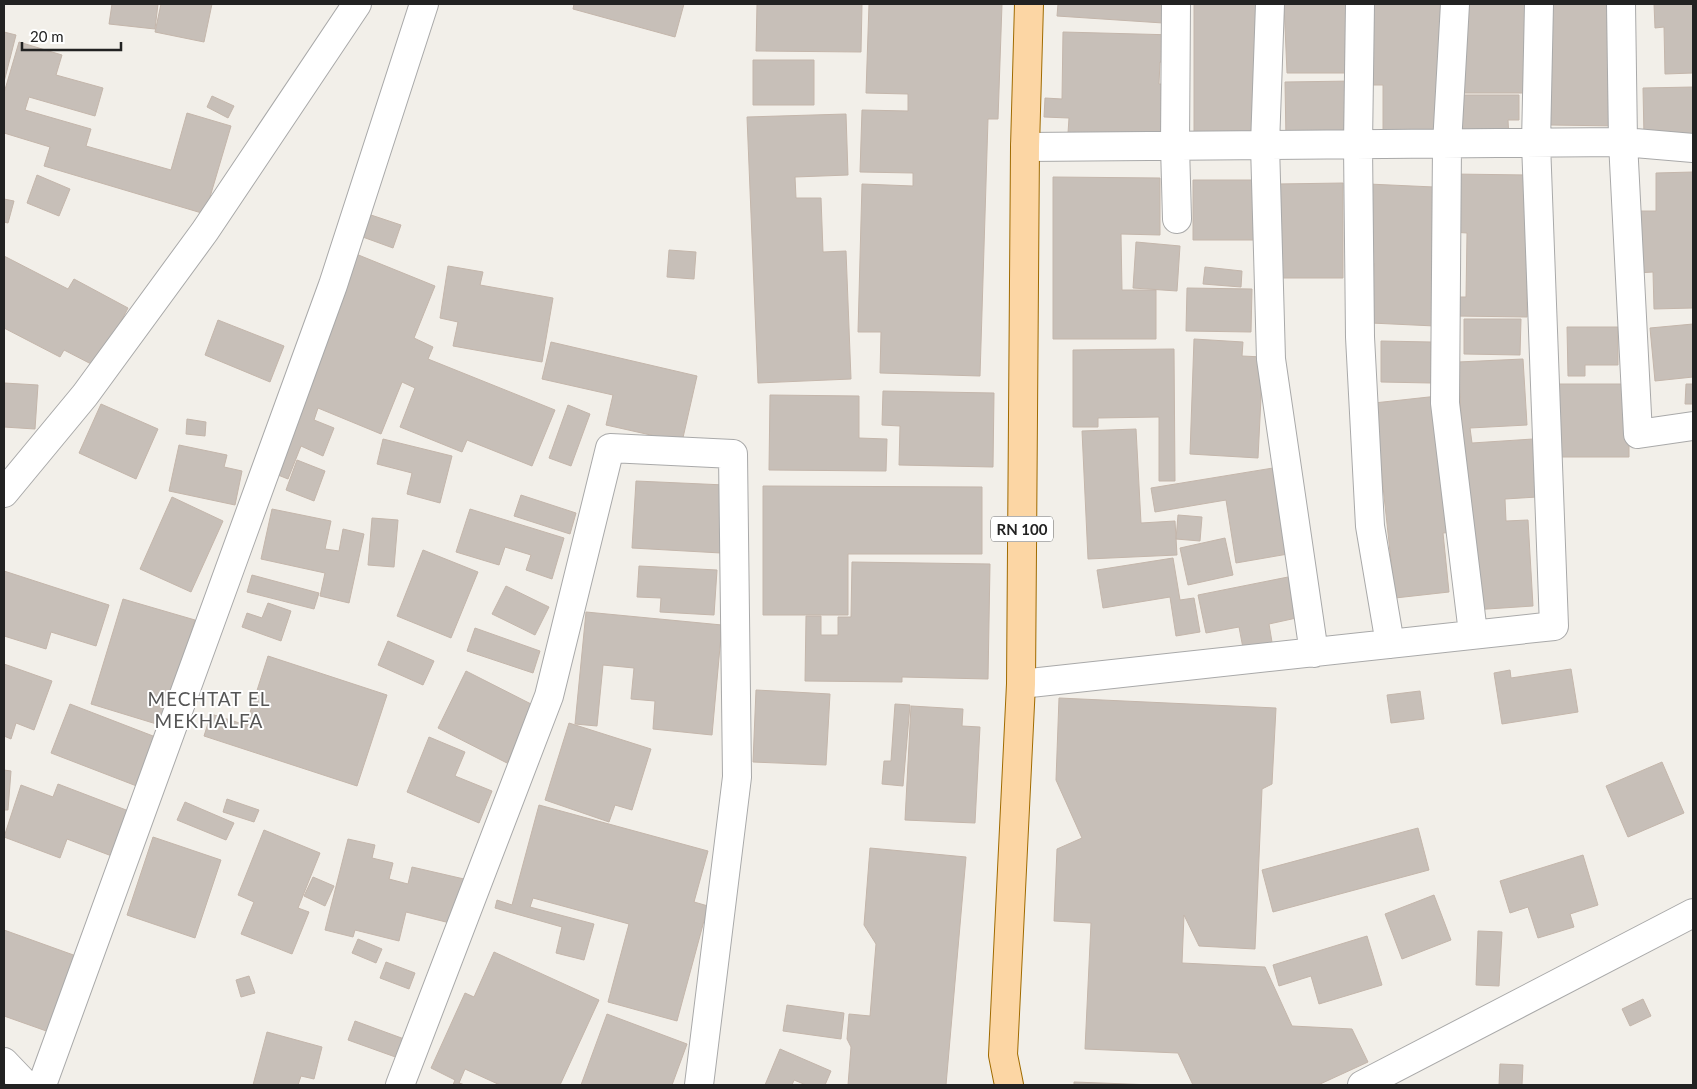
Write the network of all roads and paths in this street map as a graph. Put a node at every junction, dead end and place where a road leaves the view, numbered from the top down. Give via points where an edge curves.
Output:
1 (357, 4) edge
2 (424, 4) edge
3 (1029, 4) edge
4 (1176, 4) edge
5 (1270, 4) edge
6 (1360, 4) edge
7 (1455, 4) edge
8 (1539, 4) edge
9 (1621, 4) edge
10 (1623, 142) junction
11 (1536, 143) junction
12 (1358, 144) junction
13 (1447, 144) junction
14 (1265, 145) junction
15 (1175, 146) junction
16 (1025, 147) junction
17 (1693, 148) edge
18 (1177, 219) dead end
19 (1693, 426) edge
20 (4, 493) edge
21 (1473, 633) junction
22 (1390, 644) junction
23 (1314, 653) junction
24 (1021, 684) junction
25 (1693, 913) edge
26 (1003, 1055) junction
27 (4, 1062) edge
28 (26, 1085) edge
29 (42, 1085) edge
30 (400, 1085) edge
31 (699, 1085) edge
32 (990, 1085) edge
33 (1009, 1085) edge
34 (1362, 1085) edge

1 - 20 street via 200,238 85,396
2 - 29 street via 333,284
3 - 16 main road, RN 100
4 - 15 street
5 - 14 street
6 - 12 street
7 - 13 street
8 - 11 street
9 - 10 street
10 - 11 street
10 - 17 street
10 - 19 street via 1638,434
11 - 13 street
11 - 21 street via 1554,626
12 - 13 street
12 - 14 street
12 - 22 street via 1360,337 1370,526
13 - 21 street via 1444,403
14 - 15 street
14 - 23 street via 1271,359
15 - 16 street
15 - 18 street
16 - 24 main road, RN 100
21 - 22 street
22 - 23 street
23 - 24 street
24 - 26 main road, RN 100
25 - 34 street
26 - 32 main road, RN 100
26 - 33 main road, RN 100
27 - 28 street
30 - 31 street via 549,696 610,448 733,454 737,777

